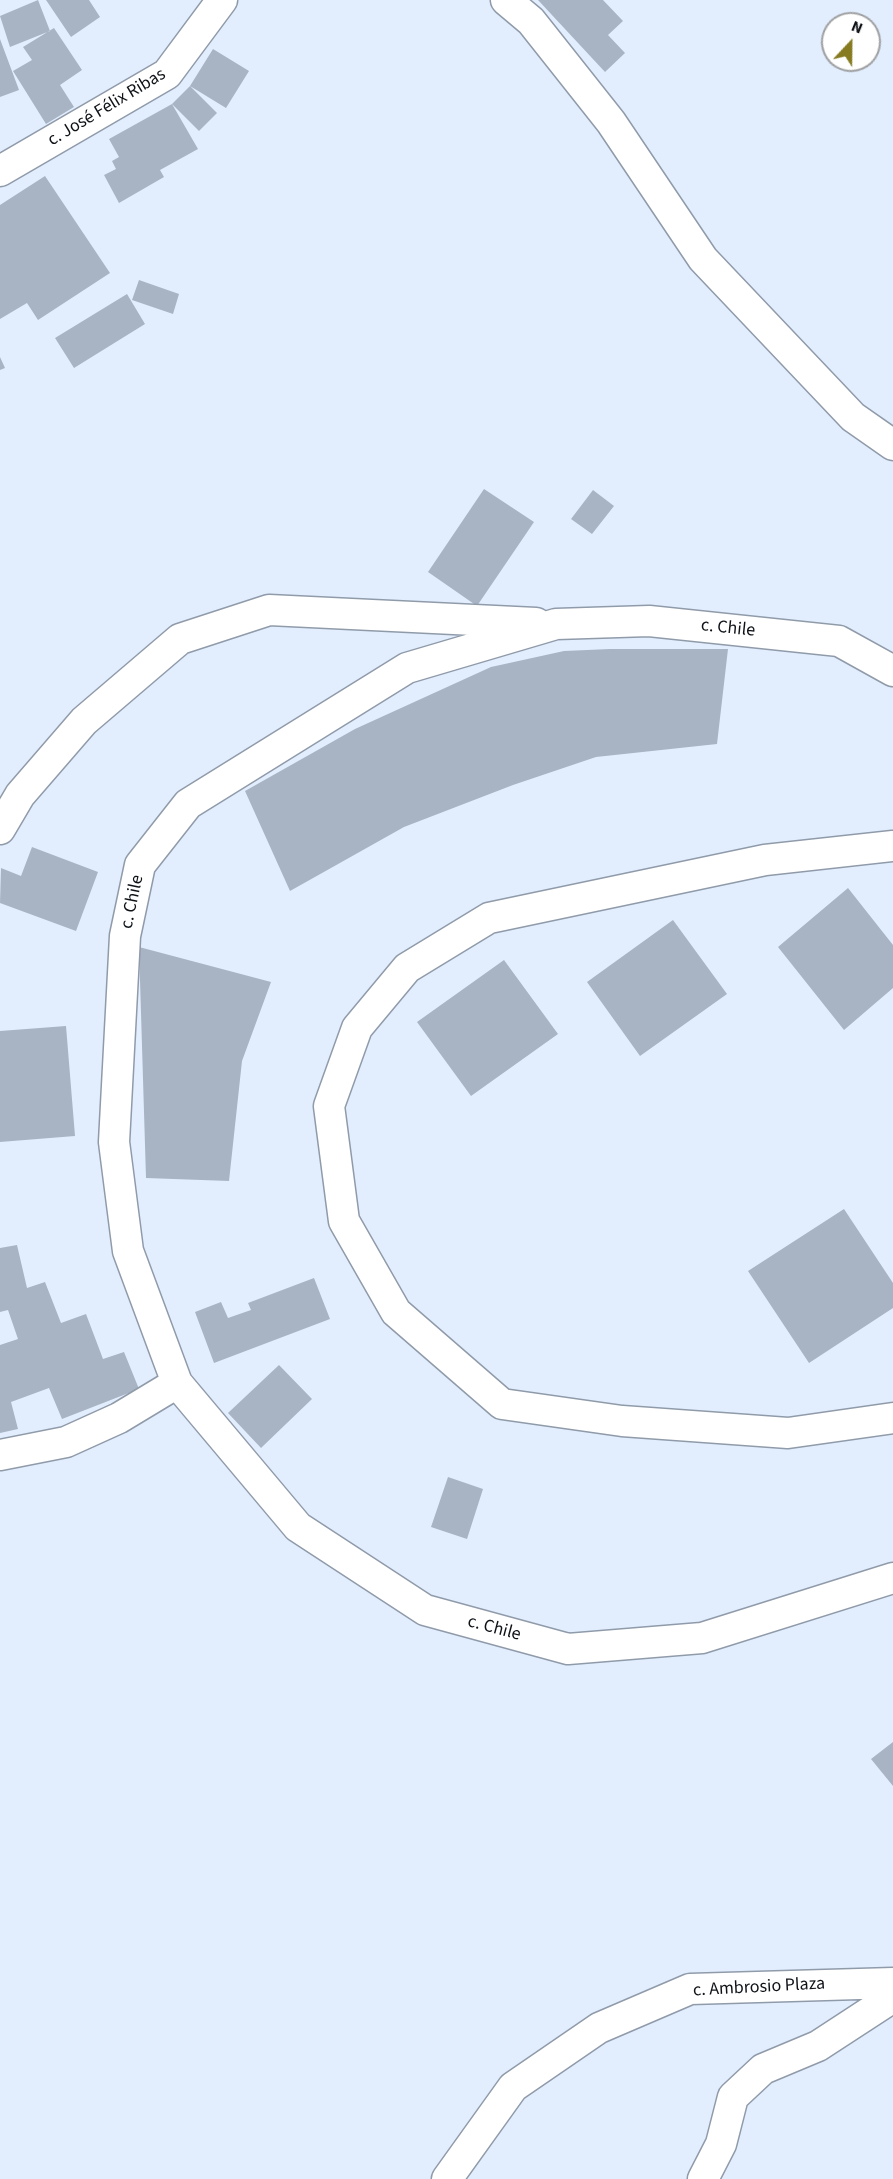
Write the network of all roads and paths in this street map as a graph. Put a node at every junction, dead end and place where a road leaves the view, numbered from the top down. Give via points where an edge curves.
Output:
1 (222, 0) edge
2 (506, 0) edge
3 (0, 171) edge
4 (893, 445) edge
5 (556, 624) junction
6 (893, 671) edge
7 (0, 829) edge
8 (893, 846) edge
9 (177, 1383) junction
10 (893, 1418) edge
11 (0, 1455) edge
12 (893, 1578) edge
13 (893, 1983) edge
14 (893, 1997) edge
15 (447, 2179) edge
16 (704, 2179) edge

1 - 3 street, c. José Félix Ribas via 167,74
2 - 4 street via 531,21 611,122 704,259 853,417
5 - 6 street, c. Chile via 649,621 839,641
5 - 7 street, c. Chile via 269,610 180,639 84,721 20,795
5 - 9 street, c. Chile via 407,668 188,804 140,866 125,936 114,1142 128,1251
8 - 10 street via 765,860 489,918 407,968 357,1028 329,1106 344,1221 396,1312 502,1404 622,1421 788,1433
9 - 11 street via 119,1418 66,1442
9 - 12 street, c. Chile via 298,1527 425,1610 568,1649 702,1638
13 - 15 street, c. Ambrosio Plaza via 690,1989 598,2028 513,2087
14 - 16 street via 818,2046 763,2069 733,2097 721,2144

